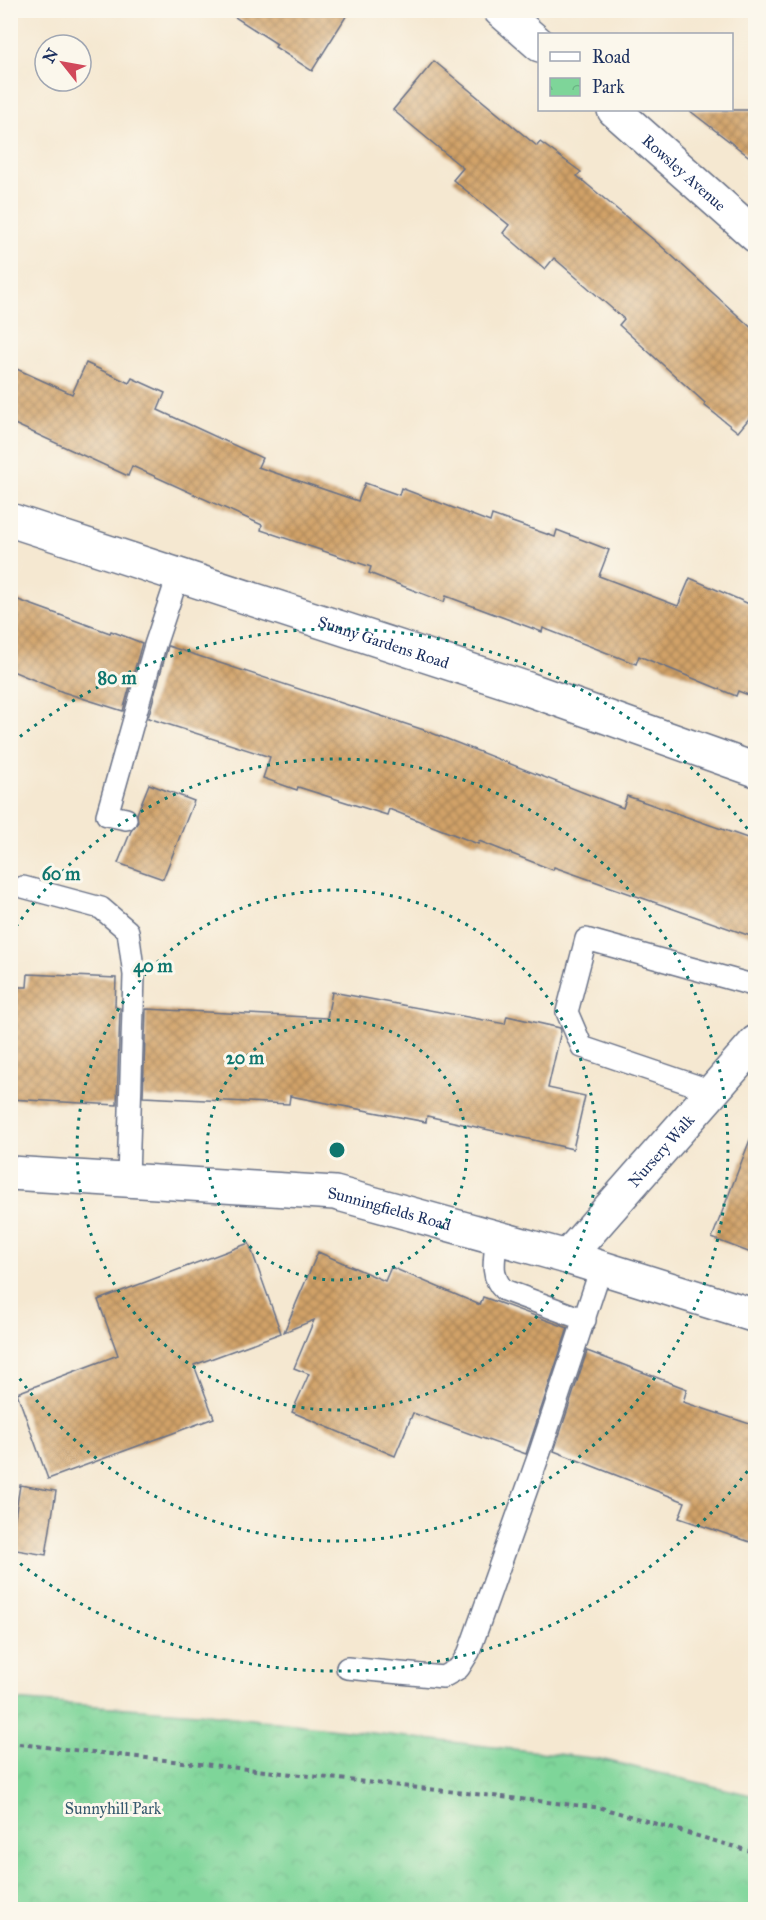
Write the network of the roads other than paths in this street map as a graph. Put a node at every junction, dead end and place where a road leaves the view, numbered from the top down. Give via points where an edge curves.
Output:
1 (500, 10) edge
2 (538, 43) edge
3 (615, 111) edge
4 (756, 236) edge
5 (10, 520) edge
6 (178, 576) junction
7 (756, 770) edge
8 (126, 819) dead end
9 (23, 887) dead end
10 (756, 986) edge
11 (756, 1042) edge
12 (712, 1091) junction
13 (10, 1173) edge
14 (128, 1179) junction
15 (497, 1238) junction
16 (567, 1257) junction
17 (602, 1268) junction
18 (756, 1316) edge
19 (585, 1320) junction
20 (347, 1668) dead end

1 - 2 street
3 - 4 street, Rowsley Avenue
5 - 6 street, Sunny Gardens Road
6 - 7 street, Sunny Gardens Road via 528,689
6 - 8 lane via 107,814
9 - 14 lane via 101,908 128,931 134,975
10 - 12 lane via 586,939 567,1012 582,1047
11 - 12 street, Nursery Walk
12 - 16 street, Nursery Walk
13 - 14 street, Sunningfields Road
14 - 15 street, Sunningfields Road via 335,1193
15 - 16 street, Sunningfields Road
15 - 19 lane via 494,1274 504,1290
16 - 17 street, Sunningfields Road
17 - 18 street, Sunningfields Road
17 - 19 lane
19 - 20 lane via 469,1652 459,1668 442,1677

